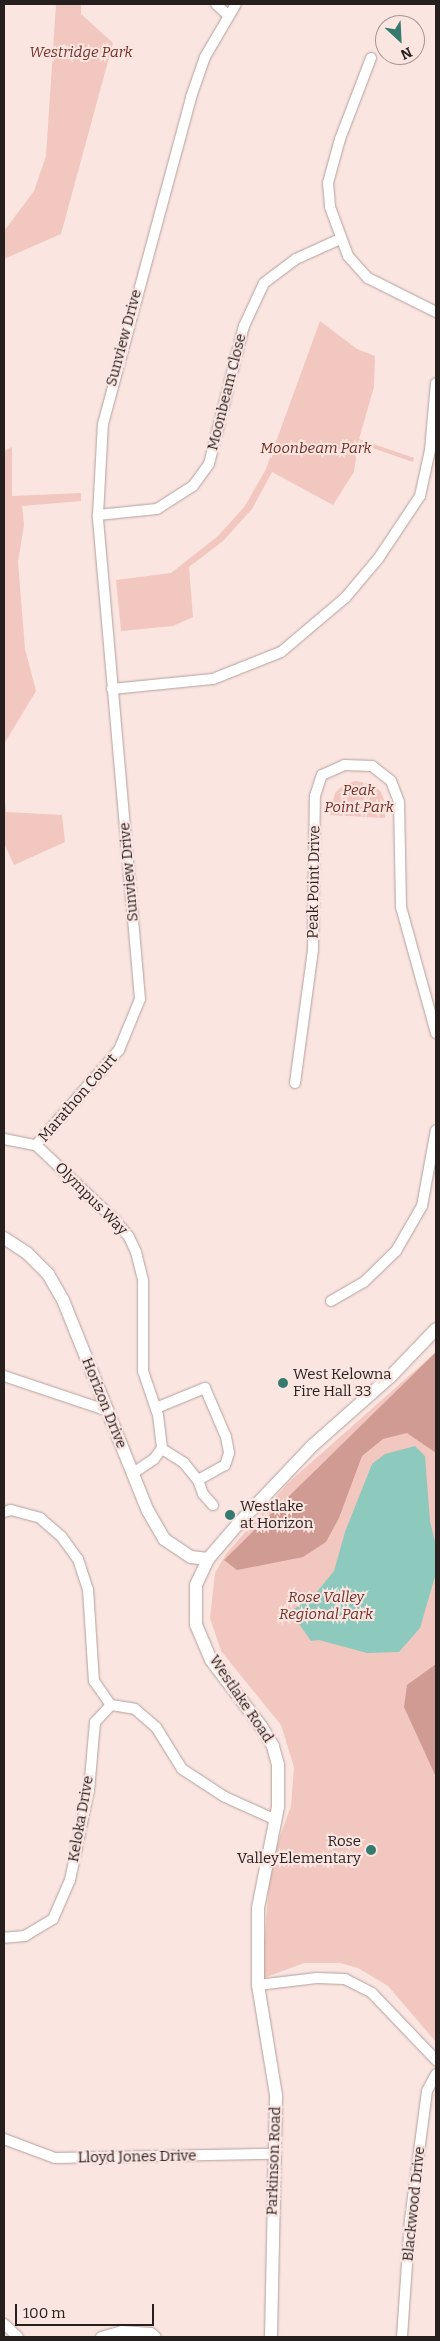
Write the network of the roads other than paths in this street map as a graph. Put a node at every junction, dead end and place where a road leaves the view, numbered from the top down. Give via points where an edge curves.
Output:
1 (216, 4) edge
2 (236, 4) edge
3 (228, 15) junction
4 (372, 58) dead end
5 (340, 239) junction
6 (436, 312) edge
7 (436, 383) edge
8 (98, 515) junction
9 (112, 689) junction
10 (436, 1033) edge
11 (119, 1050) joint
12 (296, 1084) dead end
13 (436, 1130) edge
14 (4, 1139) edge
15 (36, 1146) junction
16 (434, 1158) edge
17 (4, 1238) edge
18 (330, 1300) dead end
19 (436, 1329) edge
20 (4, 1376) edge
21 (156, 1408) junction
22 (108, 1411) junction
23 (162, 1449) junction
24 (133, 1473) junction
25 (198, 1480) junction
26 (213, 1505) dead end
27 (4, 1512) edge
28 (208, 1559) junction
29 (111, 1705) junction
30 (276, 1820) junction
31 (4, 1938) edge
32 (258, 1985) junction
33 (436, 2060) edge
34 (436, 2074) edge
35 (4, 2139) edge
36 (273, 2154) junction
37 (4, 2324) edge
38 (18, 2337) edge
39 (100, 2337) edge
40 (156, 2337) edge
41 (271, 2337) edge
42 (402, 2337) edge

1 - 3 street
2 - 3 street, Sunview Drive
3 - 8 street, Sunview Drive via 204,57 191,97 111,386 103,424
4 - 5 street via 340,139 328,183 330,207
5 - 6 street via 348,256 368,278
5 - 8 street, Moonbeam Close via 296,258 264,283 244,326 209,464 193,486 157,509
7 - 9 street via 430,450 420,496 378,559 345,598 281,652 213,679
8 - 9 street, Sunview Drive
9 - 11 street, Sunview Drive via 140,999
10 - 12 street, Peak Point Drive via 401,907 399,802 391,781 372,766 344,765 322,775 314,796 313,950
11 - 15 street, Marathon Court
13 - 16 street
14 - 15 street
15 - 21 street, Olympus Way via 114,1219 136,1252 143,1280 143,1371
16 - 18 street via 422,1206 396,1251 364,1282
17 - 22 street, Horizon Drive via 27,1253 48,1274 63,1300
19 - 28 street, Westlake Road via 390,1377 312,1446
20 - 22 street
21 - 23 street, Olympus Way
21 - 25 street via 205,1388 226,1437 229,1453 224,1465
22 - 24 street, Horizon Drive
23 - 24 street via 154,1459
23 - 25 street via 184,1463
24 - 28 street, Horizon Drive via 164,1539 192,1557
25 - 26 street via 203,1494
27 - 29 street via 11,1510 40,1518 61,1536 78,1558 88,1589 94,1681
28 - 30 street, Westlake Road via 196,1585 196,1624 212,1660 273,1746 278,1765
29 - 30 street via 135,1709 156,1727 182,1769 225,1798
29 - 31 street, Keloka Drive via 94,1722 89,1790 70,1880 54,1919 25,1936
30 - 32 street, Westlake Road via 258,1908
32 - 33 street via 317,1978 345,1979 372,1993
32 - 36 street, Parkinson Road via 276,2095
34 - 42 street, Blackwood Drive via 427,2091 410,2220
35 - 36 street, Lloyd Jones Drive via 55,2158
36 - 41 street, Parkinson Road
37 - 38 street
39 - 40 street via 122,2331

